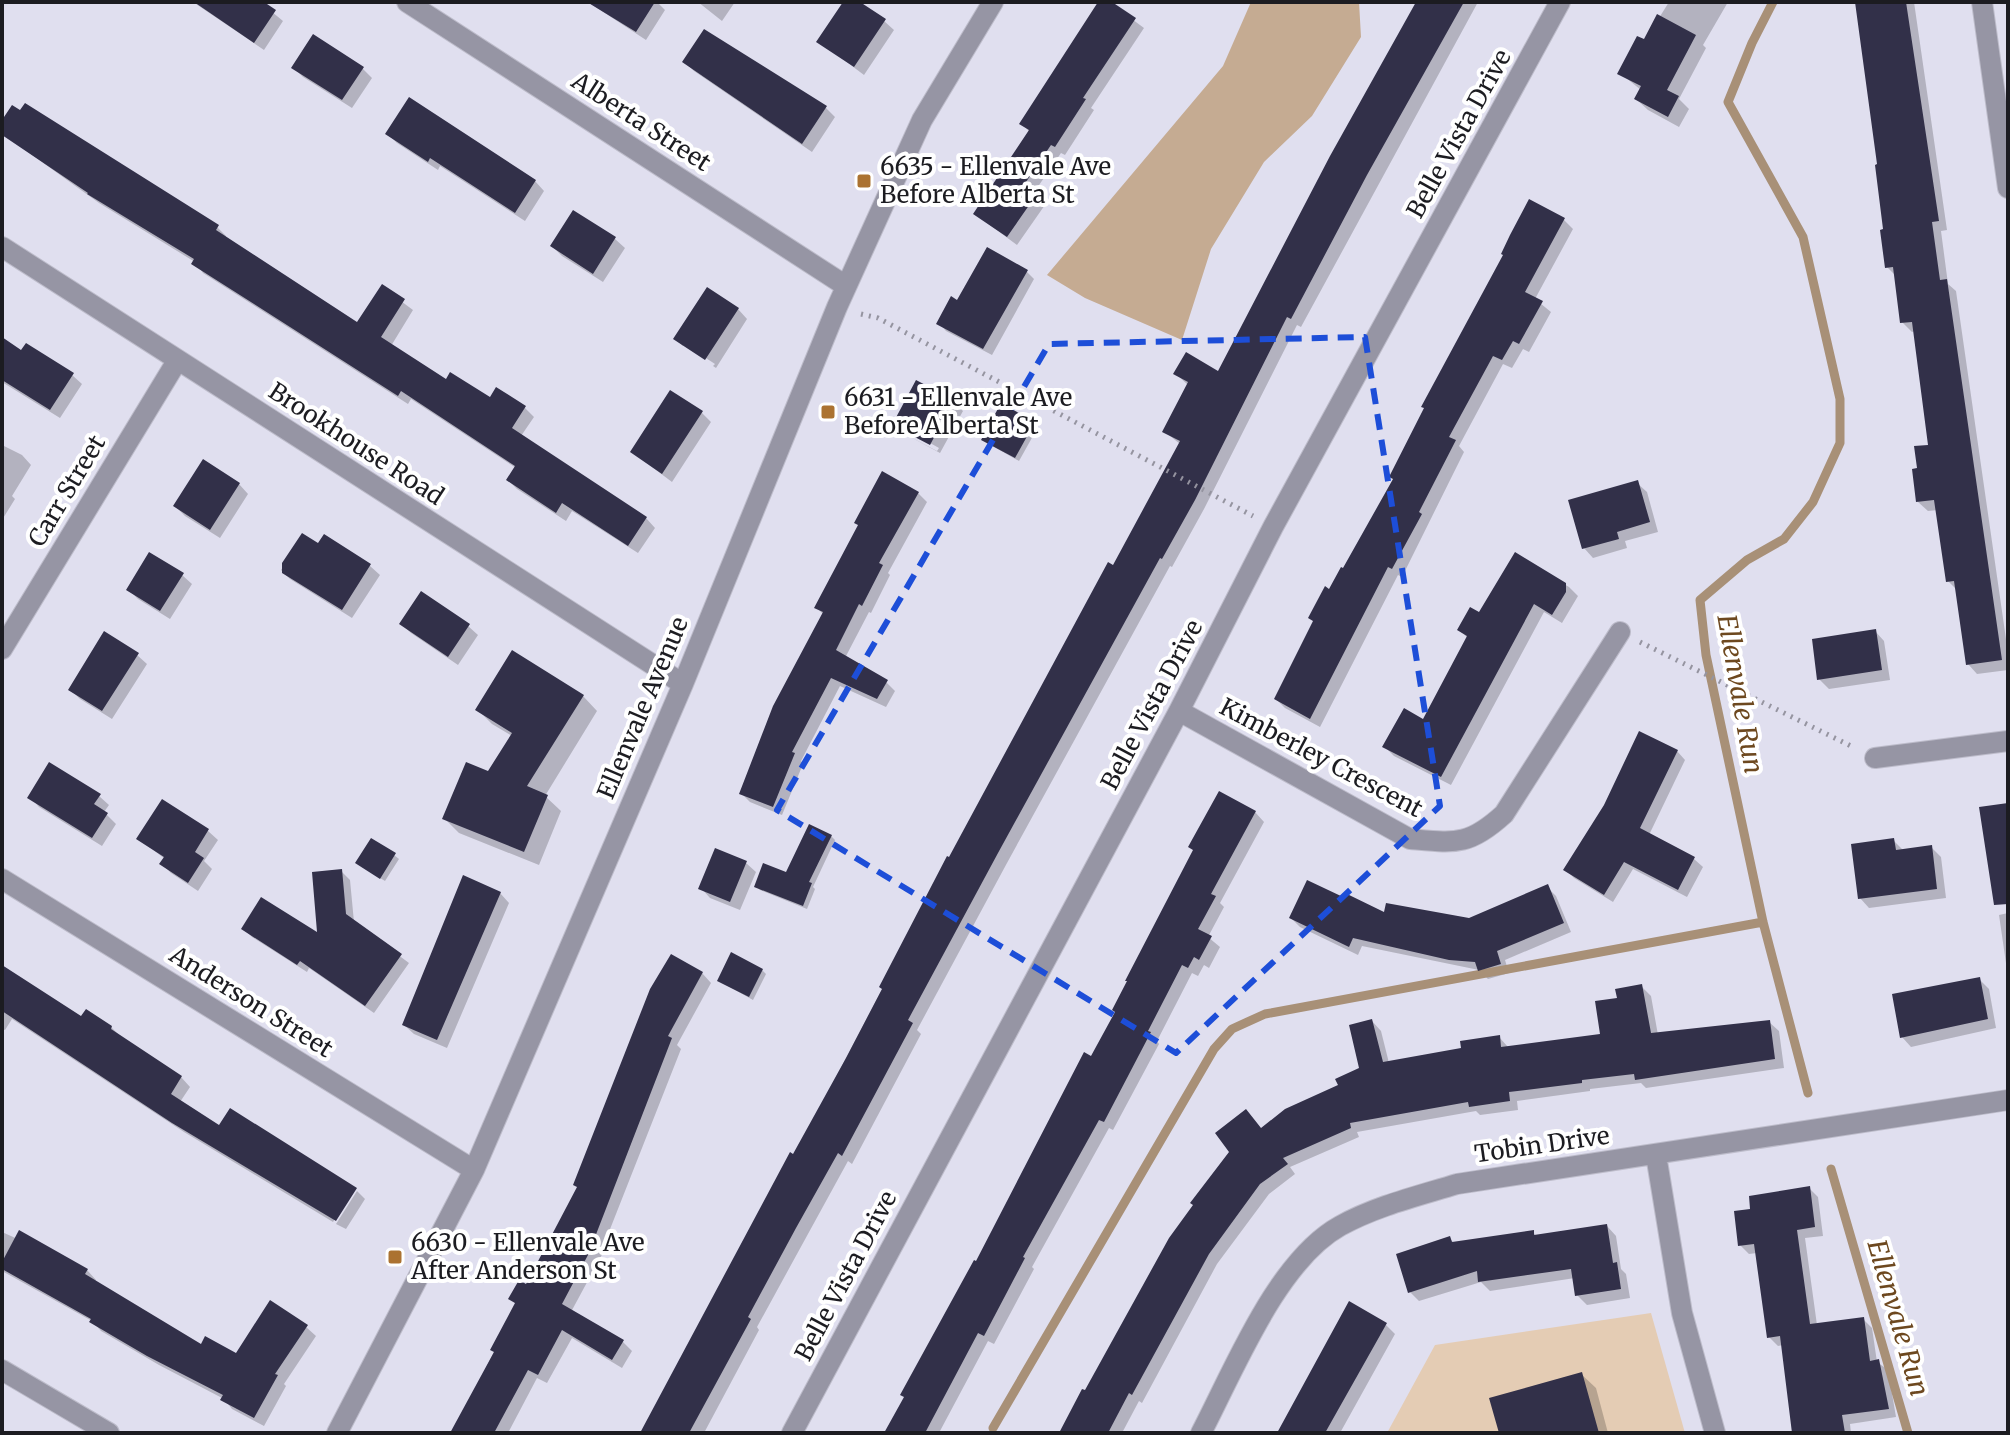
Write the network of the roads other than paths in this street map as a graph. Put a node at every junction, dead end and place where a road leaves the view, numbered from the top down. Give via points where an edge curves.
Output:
1 (407, 2) edge
2 (993, 2) edge
3 (1560, 2) edge
4 (1982, 2) edge
5 (2008, 188) edge
6 (2, 247) edge
7 (846, 286) junction
8 (177, 361) junction
9 (1620, 632) road end
10 (2, 649) edge
11 (683, 684) junction
12 (1179, 711) junction
13 (2008, 741) edge
14 (1875, 758) road end
15 (2, 879) edge
16 (2008, 1100) edge
17 (1656, 1155) junction
18 (474, 1170) junction
19 (2, 1370) edge
20 (109, 1433) edge
21 (337, 1433) edge
22 (792, 1433) edge
23 (1201, 1433) edge
24 (1715, 1433) edge

1 - 7 street, Alberta Street
2 - 7 street, Ellenvale Avenue via 922,120
3 - 12 street, Belle Vista Drive via 1273,527
4 - 5 street
6 - 8 street, Brookhouse Road
7 - 11 street, Ellenvale Avenue
8 - 10 street, Carr Street
8 - 11 street, Brookhouse Road
9 - 12 street, Kimberley Crescent via 1504,814 1466,840 1410,839
11 - 18 street, Ellenvale Avenue
12 - 22 street, Belle Vista Drive
13 - 14 street
15 - 18 street, Anderson Street
16 - 17 street, Tobin Drive
17 - 23 street, Tobin Drive via 1457,1184 1339,1226 1305,1253 1273,1295
17 - 24 street via 1682,1313
18 - 21 street, Ellenvale Avenue
19 - 20 street

